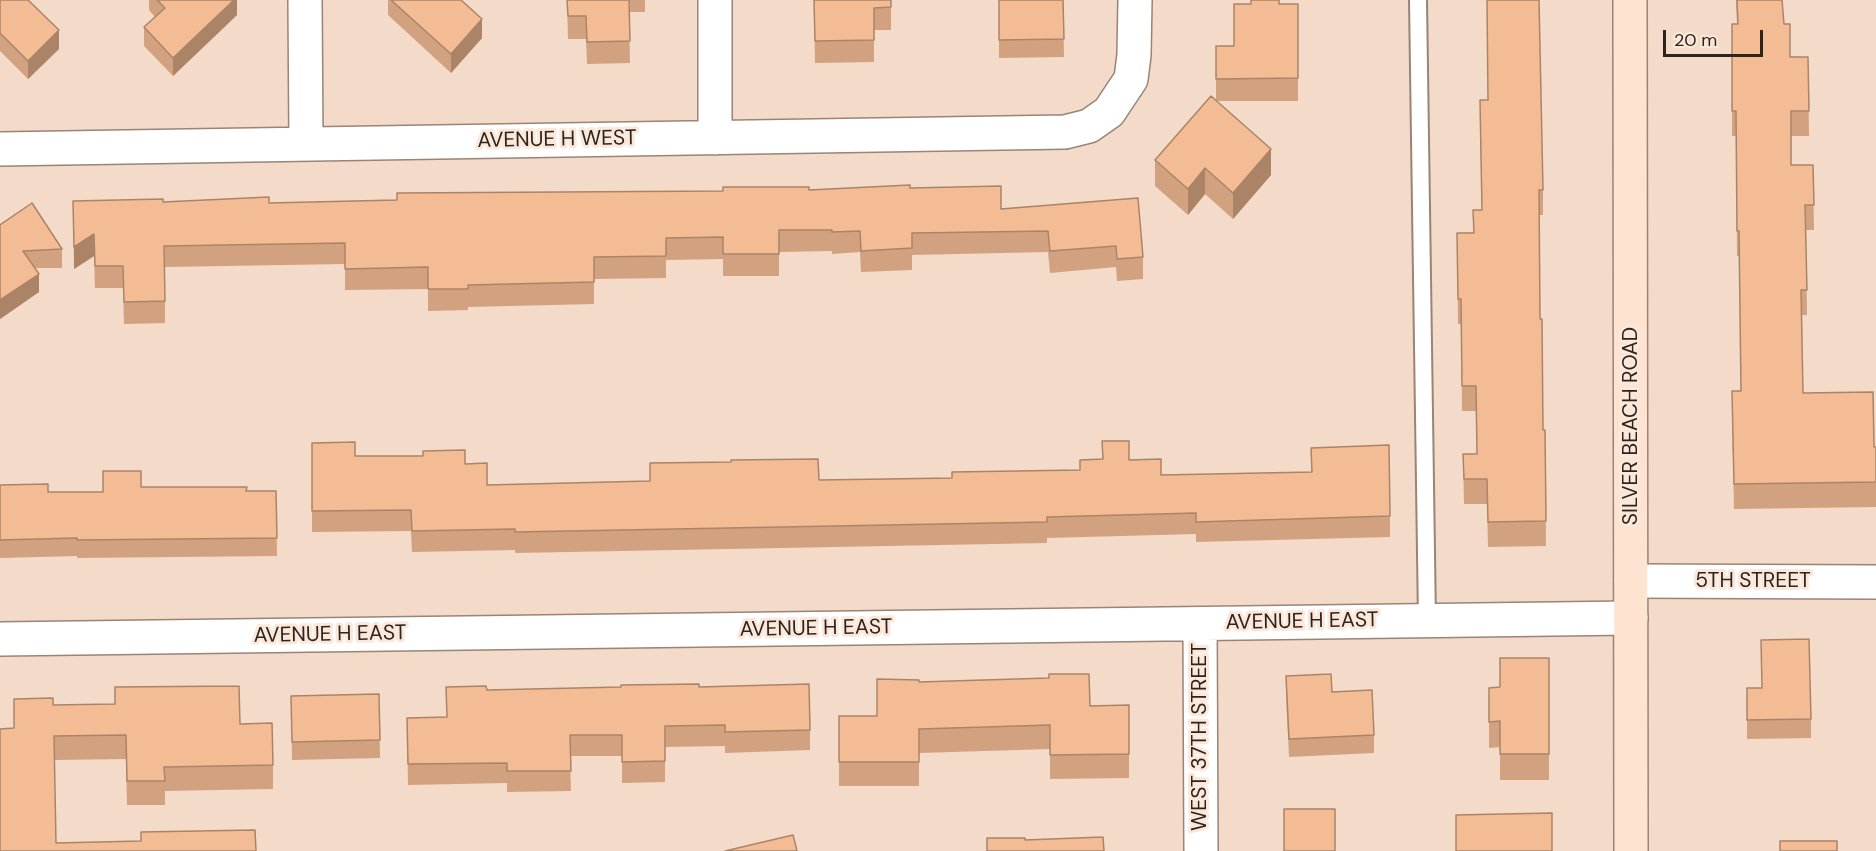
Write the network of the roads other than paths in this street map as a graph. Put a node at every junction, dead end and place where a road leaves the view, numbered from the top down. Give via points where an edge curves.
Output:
1 (305, 0) edge
2 (715, 0) edge
3 (1135, 0) edge
4 (1418, 0) edge
5 (1630, 0) edge
6 (715, 138) junction
7 (306, 144) junction
8 (0, 149) edge
9 (1631, 580) junction
10 (1876, 582) edge
11 (1631, 618) junction
12 (1427, 621) junction
13 (1200, 624) junction
14 (0, 639) edge
15 (1200, 851) edge
16 (1632, 851) edge

1 - 7 street
2 - 6 street
3 - 6 street, AVENUE H WEST via 1131,79 1109,112 1089,126 1065,132
4 - 12 lane
5 - 9 street, SILVER BEACH ROAD
6 - 7 street, AVENUE H WEST
7 - 8 street, AVENUE H WEST
9 - 10 street, 5TH STREET
9 - 11 street, SILVER BEACH ROAD
11 - 12 street, AVENUE H EAST
11 - 16 street, SILVER BEACH ROAD
12 - 13 street, AVENUE H EAST
13 - 14 street, AVENUE H EAST
13 - 15 street, WEST 37TH STREET

